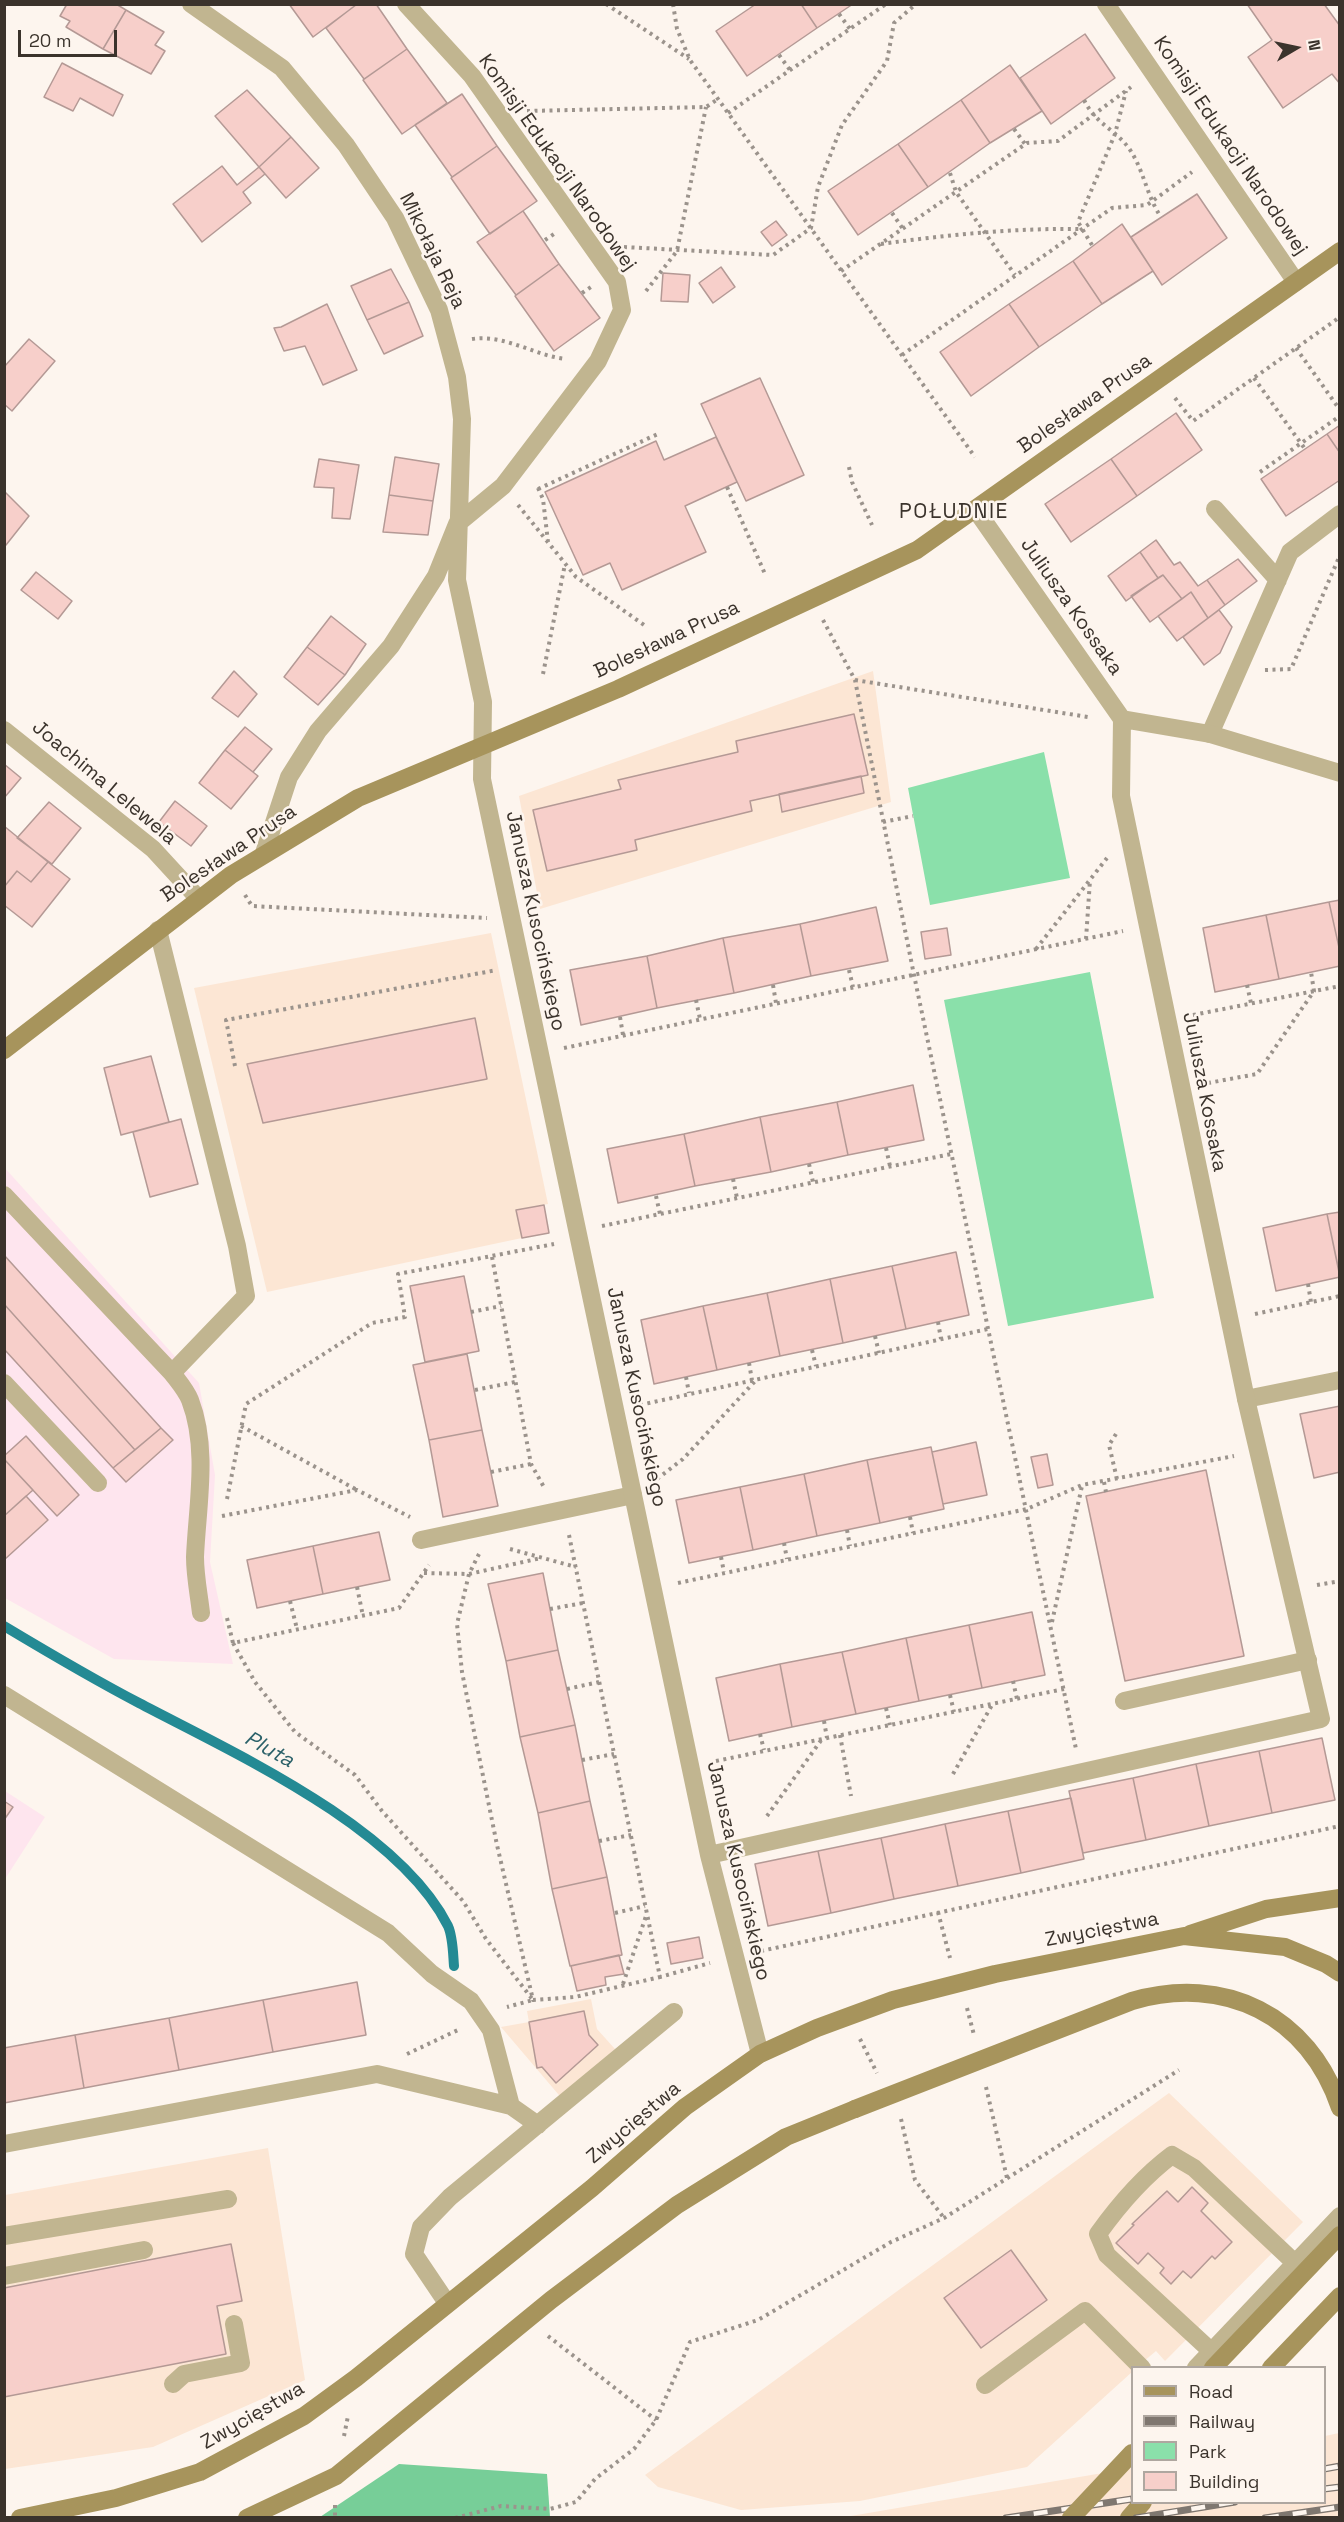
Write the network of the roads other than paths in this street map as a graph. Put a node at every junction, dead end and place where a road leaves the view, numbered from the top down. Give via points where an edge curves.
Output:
1 (191, 4) edge
2 (406, 4) edge
3 (1106, 4) edge
4 (1340, 251) edge
5 (1296, 282) junction
6 (1215, 509) dead end
7 (976, 510) junction
8 (1340, 514) edge
9 (457, 524) junction
10 (1278, 580) junction
11 (1122, 719) junction
12 (4, 730) edge
13 (1210, 734) junction
14 (483, 746) junction
15 (1340, 773) edge
16 (264, 853) junction
17 (198, 898) junction
18 (158, 930) junction
19 (4, 1050) edge
20 (4, 1195) edge
21 (172, 1373) junction
22 (1340, 1380) edge
23 (4, 1383) edge
24 (1246, 1399) junction
25 (98, 1482) dead end
26 (633, 1496) junction
27 (421, 1540) dead end
28 (201, 1613) dead end
29 (1308, 1659) junction
30 (4, 1695) edge
31 (1124, 1701) dead end
32 (709, 1855) junction
33 (1340, 1898) edge
34 (1184, 1936) junction
35 (1340, 1973) edge
36 (674, 2012) dead end
37 (760, 2054) junction
38 (511, 2106) junction
39 (1340, 2108) edge
40 (538, 2125) junction
41 (4, 2144) edge
42 (228, 2199) dead end
43 (1340, 2216) edge
44 (1340, 2235) edge
45 (4, 2236) edge
46 (144, 2250) dead end
47 (1295, 2263) junction
48 (4, 2276) edge
49 (1340, 2296) edge
50 (447, 2303) junction
51 (234, 2324) dead end
52 (1212, 2359) edge
53 (1142, 2366) edge
54 (1198, 2366) edge
55 (1272, 2366) edge
56 (173, 2384) dead end
57 (985, 2385) dead end
58 (1131, 2454) edge
59 (1141, 2504) edge
60 (20, 2517) edge
61 (247, 2517) edge
62 (1071, 2517) edge
63 (1129, 2517) edge

1 - 9 street, Mikołaja Reja via 282,68 346,145 395,218 440,310 457,377 462,419
2 - 9 street, Komisji Edukacji Narodowej via 472,76 616,282 622,310 598,361 502,486
3 - 5 street, Komisji Edukacji Narodowej
4 - 5 main road, Bolesława Prusa
5 - 7 main road, Bolesława Prusa
6 - 10 street
7 - 11 street, Juliusza Kossaka
7 - 14 main road, Bolesława Prusa via 908,555 618,689
8 - 10 street via 1290,552
9 - 14 street, Mikołaja Reja via 457,580 483,702
9 - 16 street, Mikołaja Reja via 436,576 391,646 318,731 290,777
10 - 13 street
11 - 13 street
11 - 24 street, Juliusza Kossaka via 1121,795
12 - 17 street, Joachima Lelewela via 153,849
13 - 15 street
14 - 16 main road, Bolesława Prusa via 358,798
14 - 26 street, Janusza Kusocińskiego via 482,779
16 - 17 main road, Bolesława Prusa
17 - 18 main road, Bolesława Prusa
18 - 19 main road, Bolesława Prusa
18 - 21 street via 246,1296
20 - 21 street
21 - 28 street via 190,1399 196,1424 200,1496 195,1558
22 - 24 street
23 - 25 street
24 - 29 street, Juliusza Kossaka
26 - 27 street via 557,1510 483,1535 445,1535
26 - 32 street, Janusza Kusocińskiego
29 - 31 street
29 - 32 street, Juliusza Kossaka via 1321,1719
30 - 38 street via 388,1932 432,1974 471,2001 491,2030
32 - 37 street, Janusza Kusocińskiego
33 - 34 main road via 1266,1909
34 - 35 main road, Zwycięstwa via 1285,1947
34 - 37 main road, Zwycięstwa via 995,1974 893,2000
36 - 40 street
37 - 50 main road, Zwycięstwa via 685,2107 592,2188
38 - 40 street
38 - 41 street via 377,2074
39 - 61 main road, bridge via 1332,2085 1287,2027 1264,2011 1209,1993 1156,1994 1132,2001 786,2137 677,2205 531,2316 336,2476
40 - 50 street via 450,2197 421,2227 414,2254
42 - 45 street
43 - 47 street
44 - 52 main road
46 - 48 street
47 - 52 street
47 - 52 street via 1194,2168 1172,2155 1110,2217 1098,2234 1107,2255
49 - 55 main road
50 - 60 main road, Zwycięstwa via 304,2416 200,2472 116,2498
51 - 56 street via 241,2362 184,2374
52 - 54 street
53 - 57 street via 1085,2311
58 - 62 main road, bridge
59 - 63 main road

